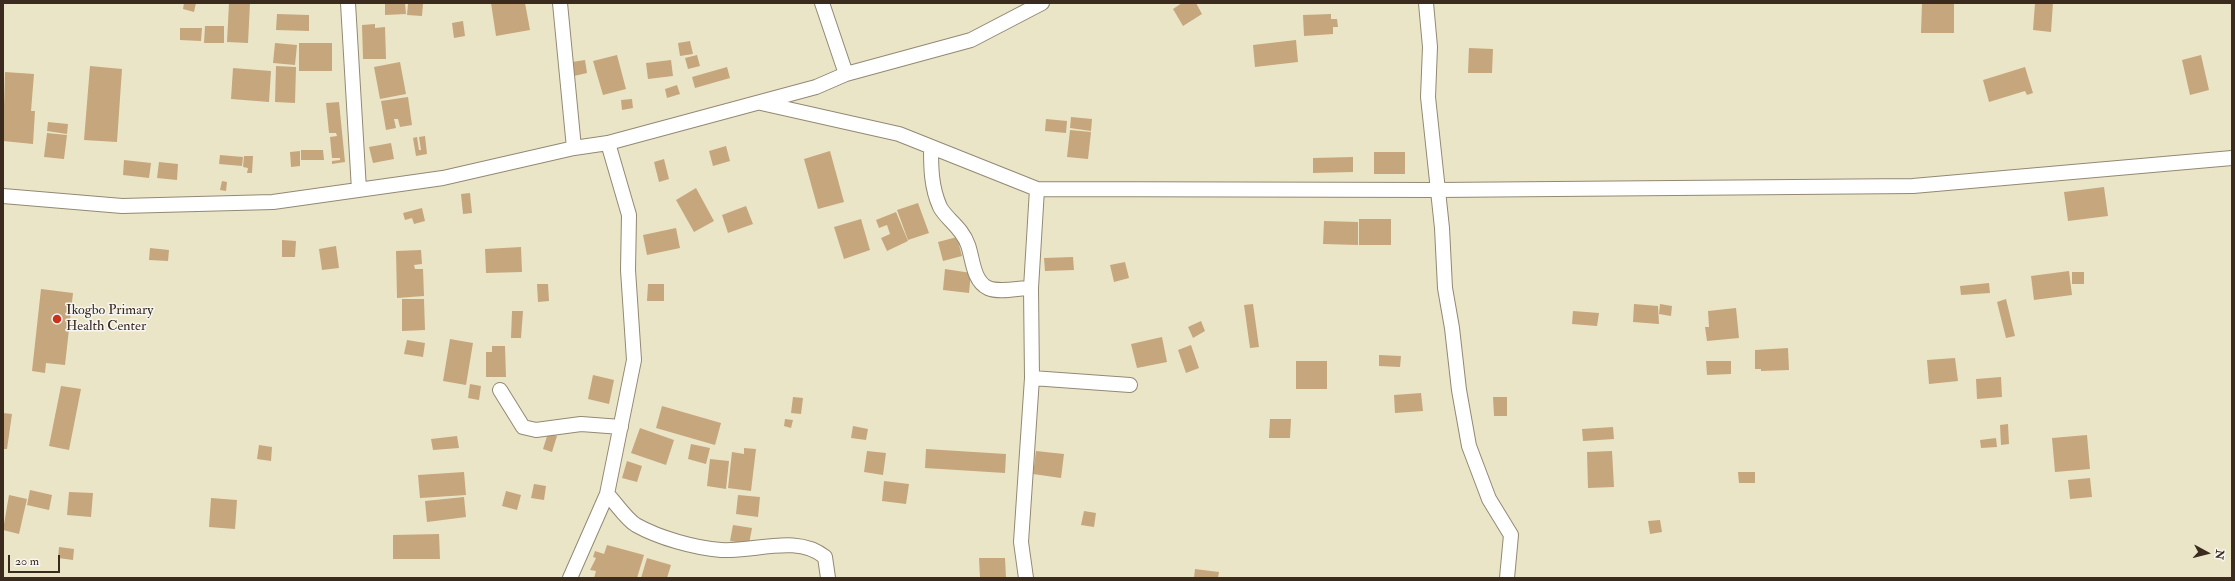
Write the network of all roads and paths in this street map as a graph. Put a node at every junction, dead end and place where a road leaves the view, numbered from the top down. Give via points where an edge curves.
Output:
1 (348, 3) edge
2 (560, 3) edge
3 (822, 3) edge
4 (1042, 3) edge
5 (1426, 3) edge
6 (846, 74) junction
7 (758, 102) junction
8 (608, 143) junction
9 (931, 147) junction
10 (574, 148) junction
11 (2232, 158) edge
12 (1037, 189) junction
13 (359, 190) junction
14 (1437, 190) junction
15 (3, 196) edge
16 (1031, 288) junction
17 (1032, 378) junction
18 (1130, 385) dead end
19 (500, 390) dead end
20 (621, 427) junction
21 (607, 494) junction
22 (570, 578) edge
23 (828, 578) edge
24 (1026, 578) edge
25 (1507, 578) edge

1 - 13 street
2 - 10 street
3 - 6 street
4 - 6 street via 971,40
5 - 14 street via 1430,47 1428,97
6 - 7 street via 816,86
7 - 8 street
7 - 9 street via 899,134
8 - 10 street
8 - 20 street via 629,215 628,270 634,360
9 - 12 street
9 - 16 street via 932,180 940,208 959,228 968,245 974,270 980,282 988,288 1000,290
10 - 13 street via 443,178
11 - 14 street via 1913,186
12 - 14 street
12 - 16 street
13 - 15 street via 273,202 196,205 122,206
14 - 25 street via 1445,288 1469,446 1489,499 1511,534
16 - 17 street
17 - 18 street
17 - 24 street via 1021,542
19 - 20 street via 523,427 536,430 581,424
20 - 21 street
21 - 22 street
21 - 23 street via 635,524 673,540 721,550 798,545 816,550 825,557

